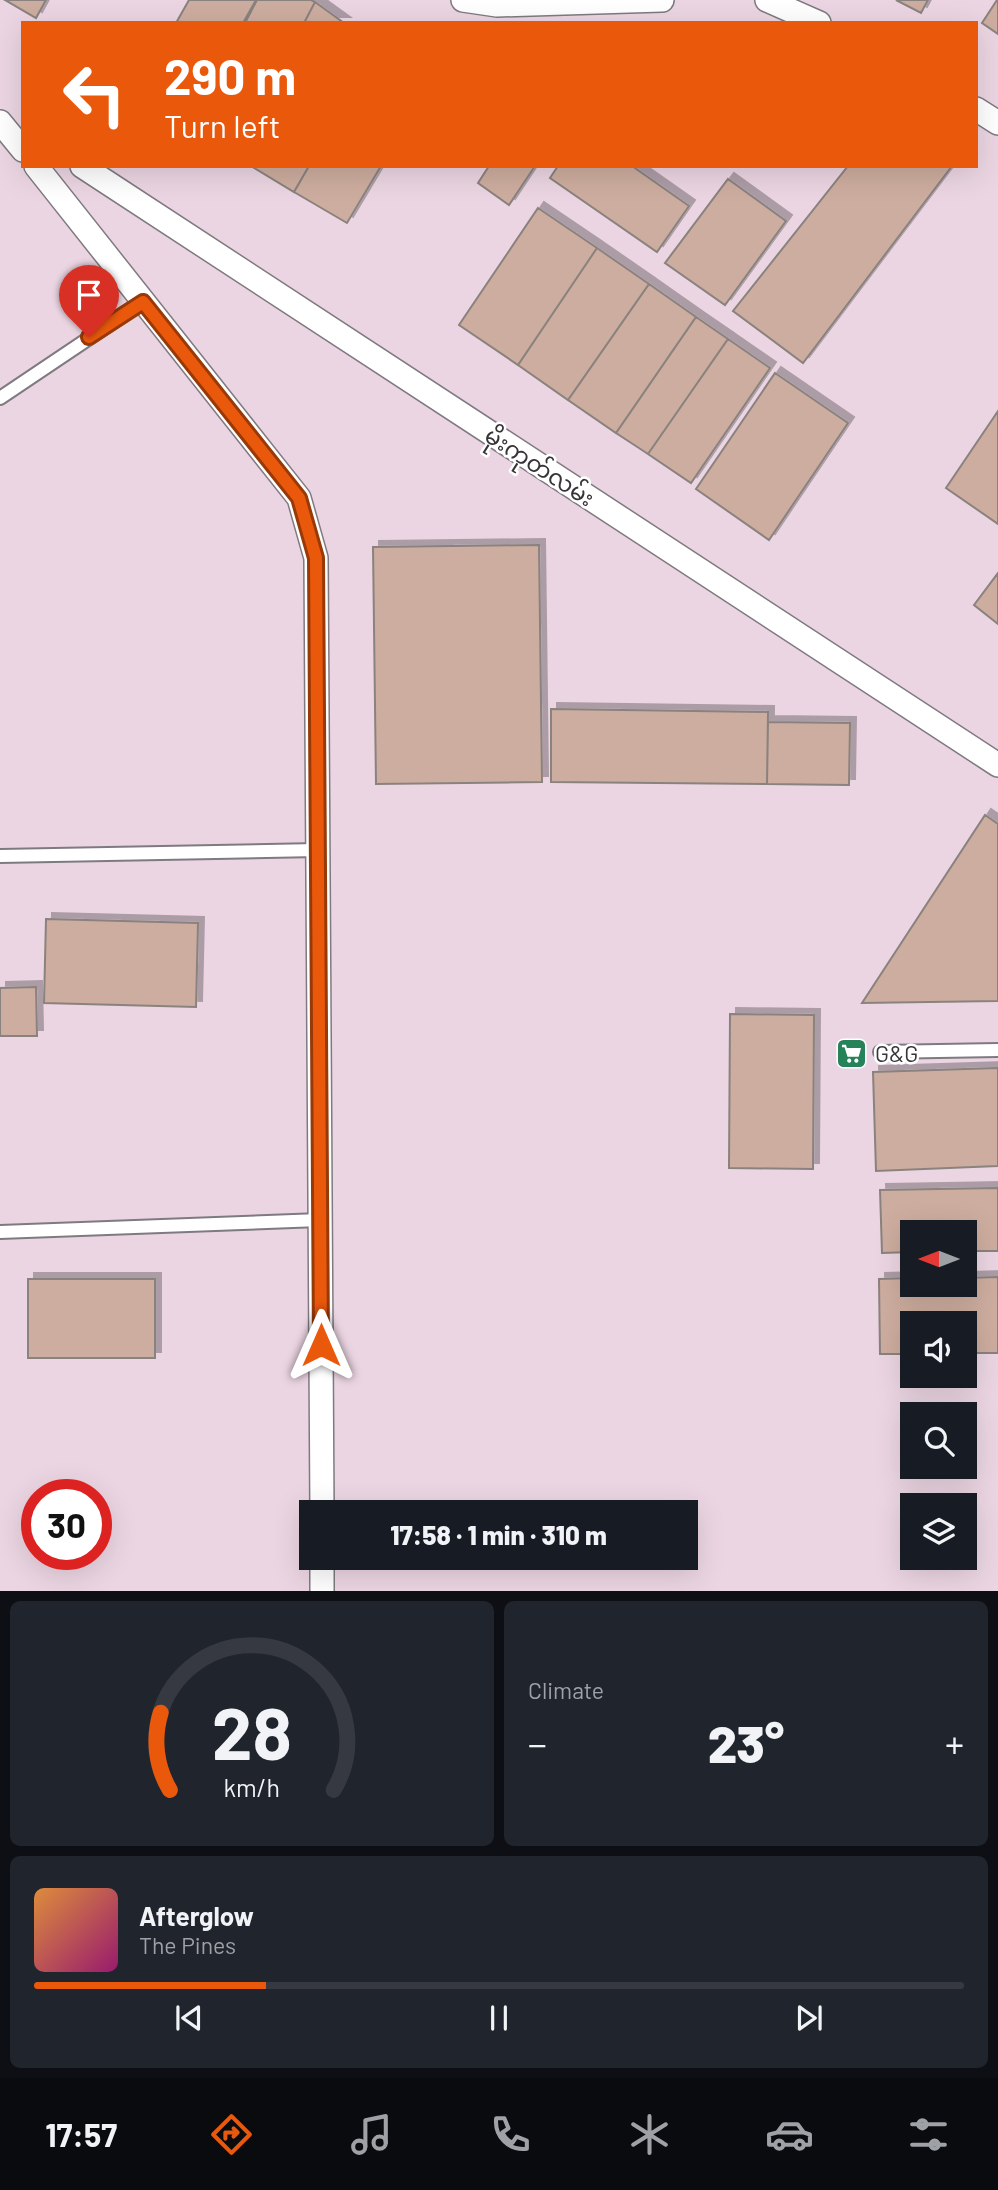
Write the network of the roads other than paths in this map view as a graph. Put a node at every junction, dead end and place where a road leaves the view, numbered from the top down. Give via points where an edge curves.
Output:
1 (463, 0) edge
2 (662, 0) edge
3 (767, 0) edge
4 (814, 21) edge
5 (978, 110) edge
6 (0, 113) edge
7 (0, 122) edge
8 (998, 123) edge
9 (21, 127) edge
10 (21, 148) edge
11 (38, 168) edge
12 (85, 168) edge
13 (143, 302) junction
14 (0, 398) edge
15 (998, 765) edge
16 (318, 850) junction
17 (0, 856) edge
18 (998, 1050) edge
19 (880, 1052) dead end
20 (320, 1220) junction
21 (0, 1232) edge
22 (322, 1500) edge
23 (322, 1570) edge
24 (323, 1591) edge

1 - 2 street via 497,5
3 - 4 street
5 - 8 street
6 - 9 street
7 - 10 street
11 - 13 street
12 - 15 street, မိုးကုတ်လမ်း
13 - 14 lane
13 - 16 street via 299,498 316,558
16 - 17 lane
16 - 20 street
18 - 19 lane
20 - 21 lane
20 - 22 street
23 - 24 street

